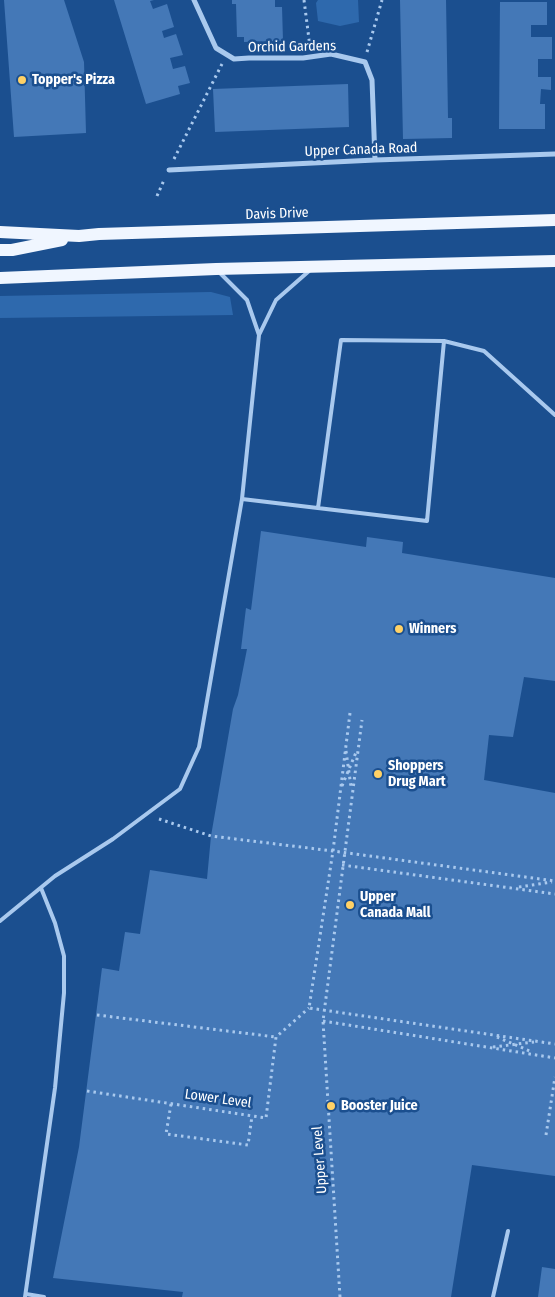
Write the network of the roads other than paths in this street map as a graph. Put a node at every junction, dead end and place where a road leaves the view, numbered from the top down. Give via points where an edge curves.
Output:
1 (194, 0) edge
2 (555, 154) edge
3 (376, 160) junction
4 (169, 170) road end
5 (555, 220) edge
6 (0, 234) edge
7 (79, 236) junction
8 (0, 250) edge
9 (555, 261) edge
10 (314, 267) junction
11 (216, 269) junction
12 (113, 273) junction
13 (0, 274) edge
14 (0, 278) edge
15 (259, 335) junction
16 (444, 340) junction
17 (555, 415) edge
18 (242, 499) junction
19 (318, 508) junction
20 (41, 888) junction
21 (0, 921) edge
22 (508, 1231) dead end
23 (26, 1295) edge
24 (44, 1297) edge
25 (493, 1297) edge

1 - 3 street, Orchid Gardens via 216,48 234,59 331,54 364,62 372,80
2 - 3 street, Upper Canada Road
3 - 4 street, Upper Canada Road
5 - 7 main road, Davis Drive
6 - 7 main road, Davis Drive
7 - 8 main road
9 - 10 main road
10 - 11 main road
10 - 15 lane via 276,300
11 - 12 main road
11 - 15 lane via 247,300
12 - 13 lane
12 - 14 main road
15 - 18 lane
16 - 17 lane via 484,351
16 - 19 lane via 341,340
16 - 19 lane via 428,520
18 - 19 lane
18 - 20 lane via 200,746 180,789
20 - 21 lane
20 - 23 lane via 64,956 64,993 51,1117
22 - 25 lane
23 - 24 lane

